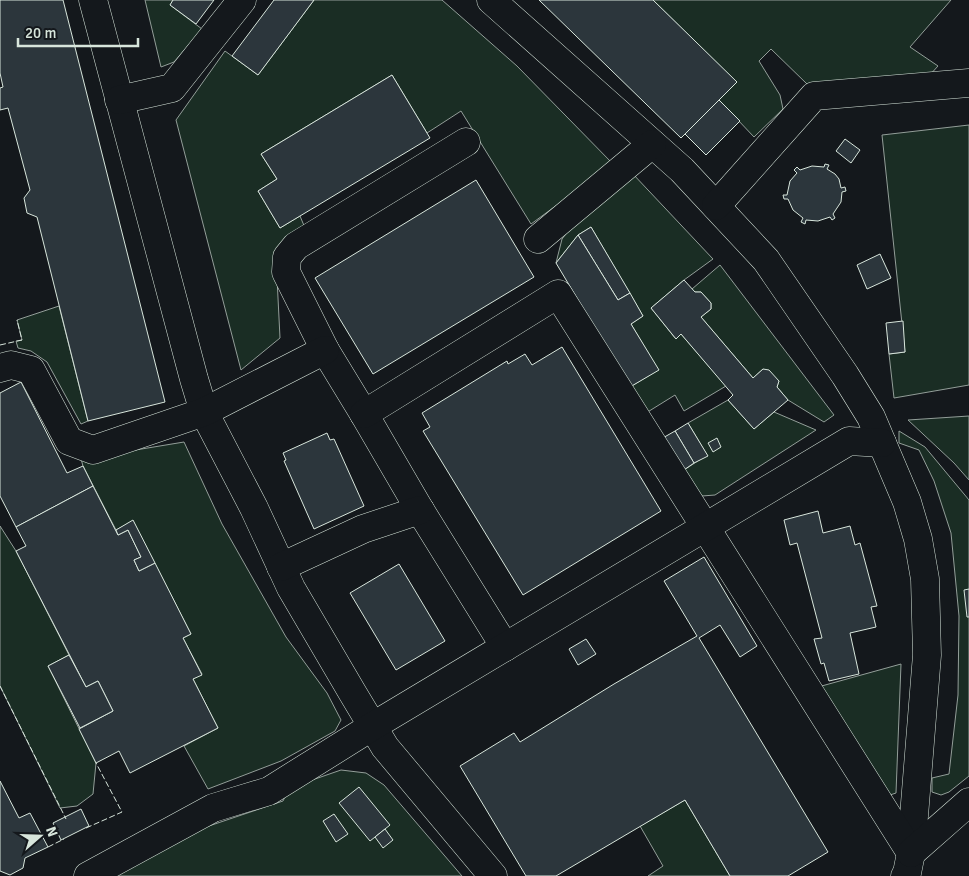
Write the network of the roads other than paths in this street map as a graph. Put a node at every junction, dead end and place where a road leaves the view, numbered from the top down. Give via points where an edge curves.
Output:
1 (93, 0) edge
2 (242, 0) edge
3 (491, 0) edge
4 (969, 83) edge
5 (119, 100) junction
6 (466, 142) dead end
7 (652, 144) junction
8 (716, 206) junction
9 (538, 238) dead end
10 (325, 350) junction
11 (0, 368) edge
12 (204, 412) junction
13 (364, 414) junction
14 (882, 443) junction
15 (420, 510) junction
16 (706, 526) junction
17 (281, 567) junction
18 (505, 647) junction
19 (373, 726) junction
20 (969, 802) edge
21 (908, 870) edge
22 (88, 876) edge
23 (493, 876) edge

1 - 5 street
2 - 5 street via 172,88
3 - 7 street
4 - 8 street via 814,96
5 - 12 street
6 - 10 street via 296,246 287,257 286,272
7 - 8 street
7 - 9 street
8 - 14 street via 766,260 845,375 871,417
10 - 12 street
10 - 13 street
11 - 12 street via 11,365 31,370 69,441 93,450
12 - 17 street
13 - 15 street
13 - 16 street via 558,294
14 - 16 street via 849,440
14 - 21 street via 907,502 925,578 927,655
15 - 17 street via 363,529
15 - 18 street
16 - 18 street
16 - 21 street
17 - 19 street
18 - 19 street
19 - 22 street via 269,792 213,808
19 - 23 street via 385,747
20 - 21 street

